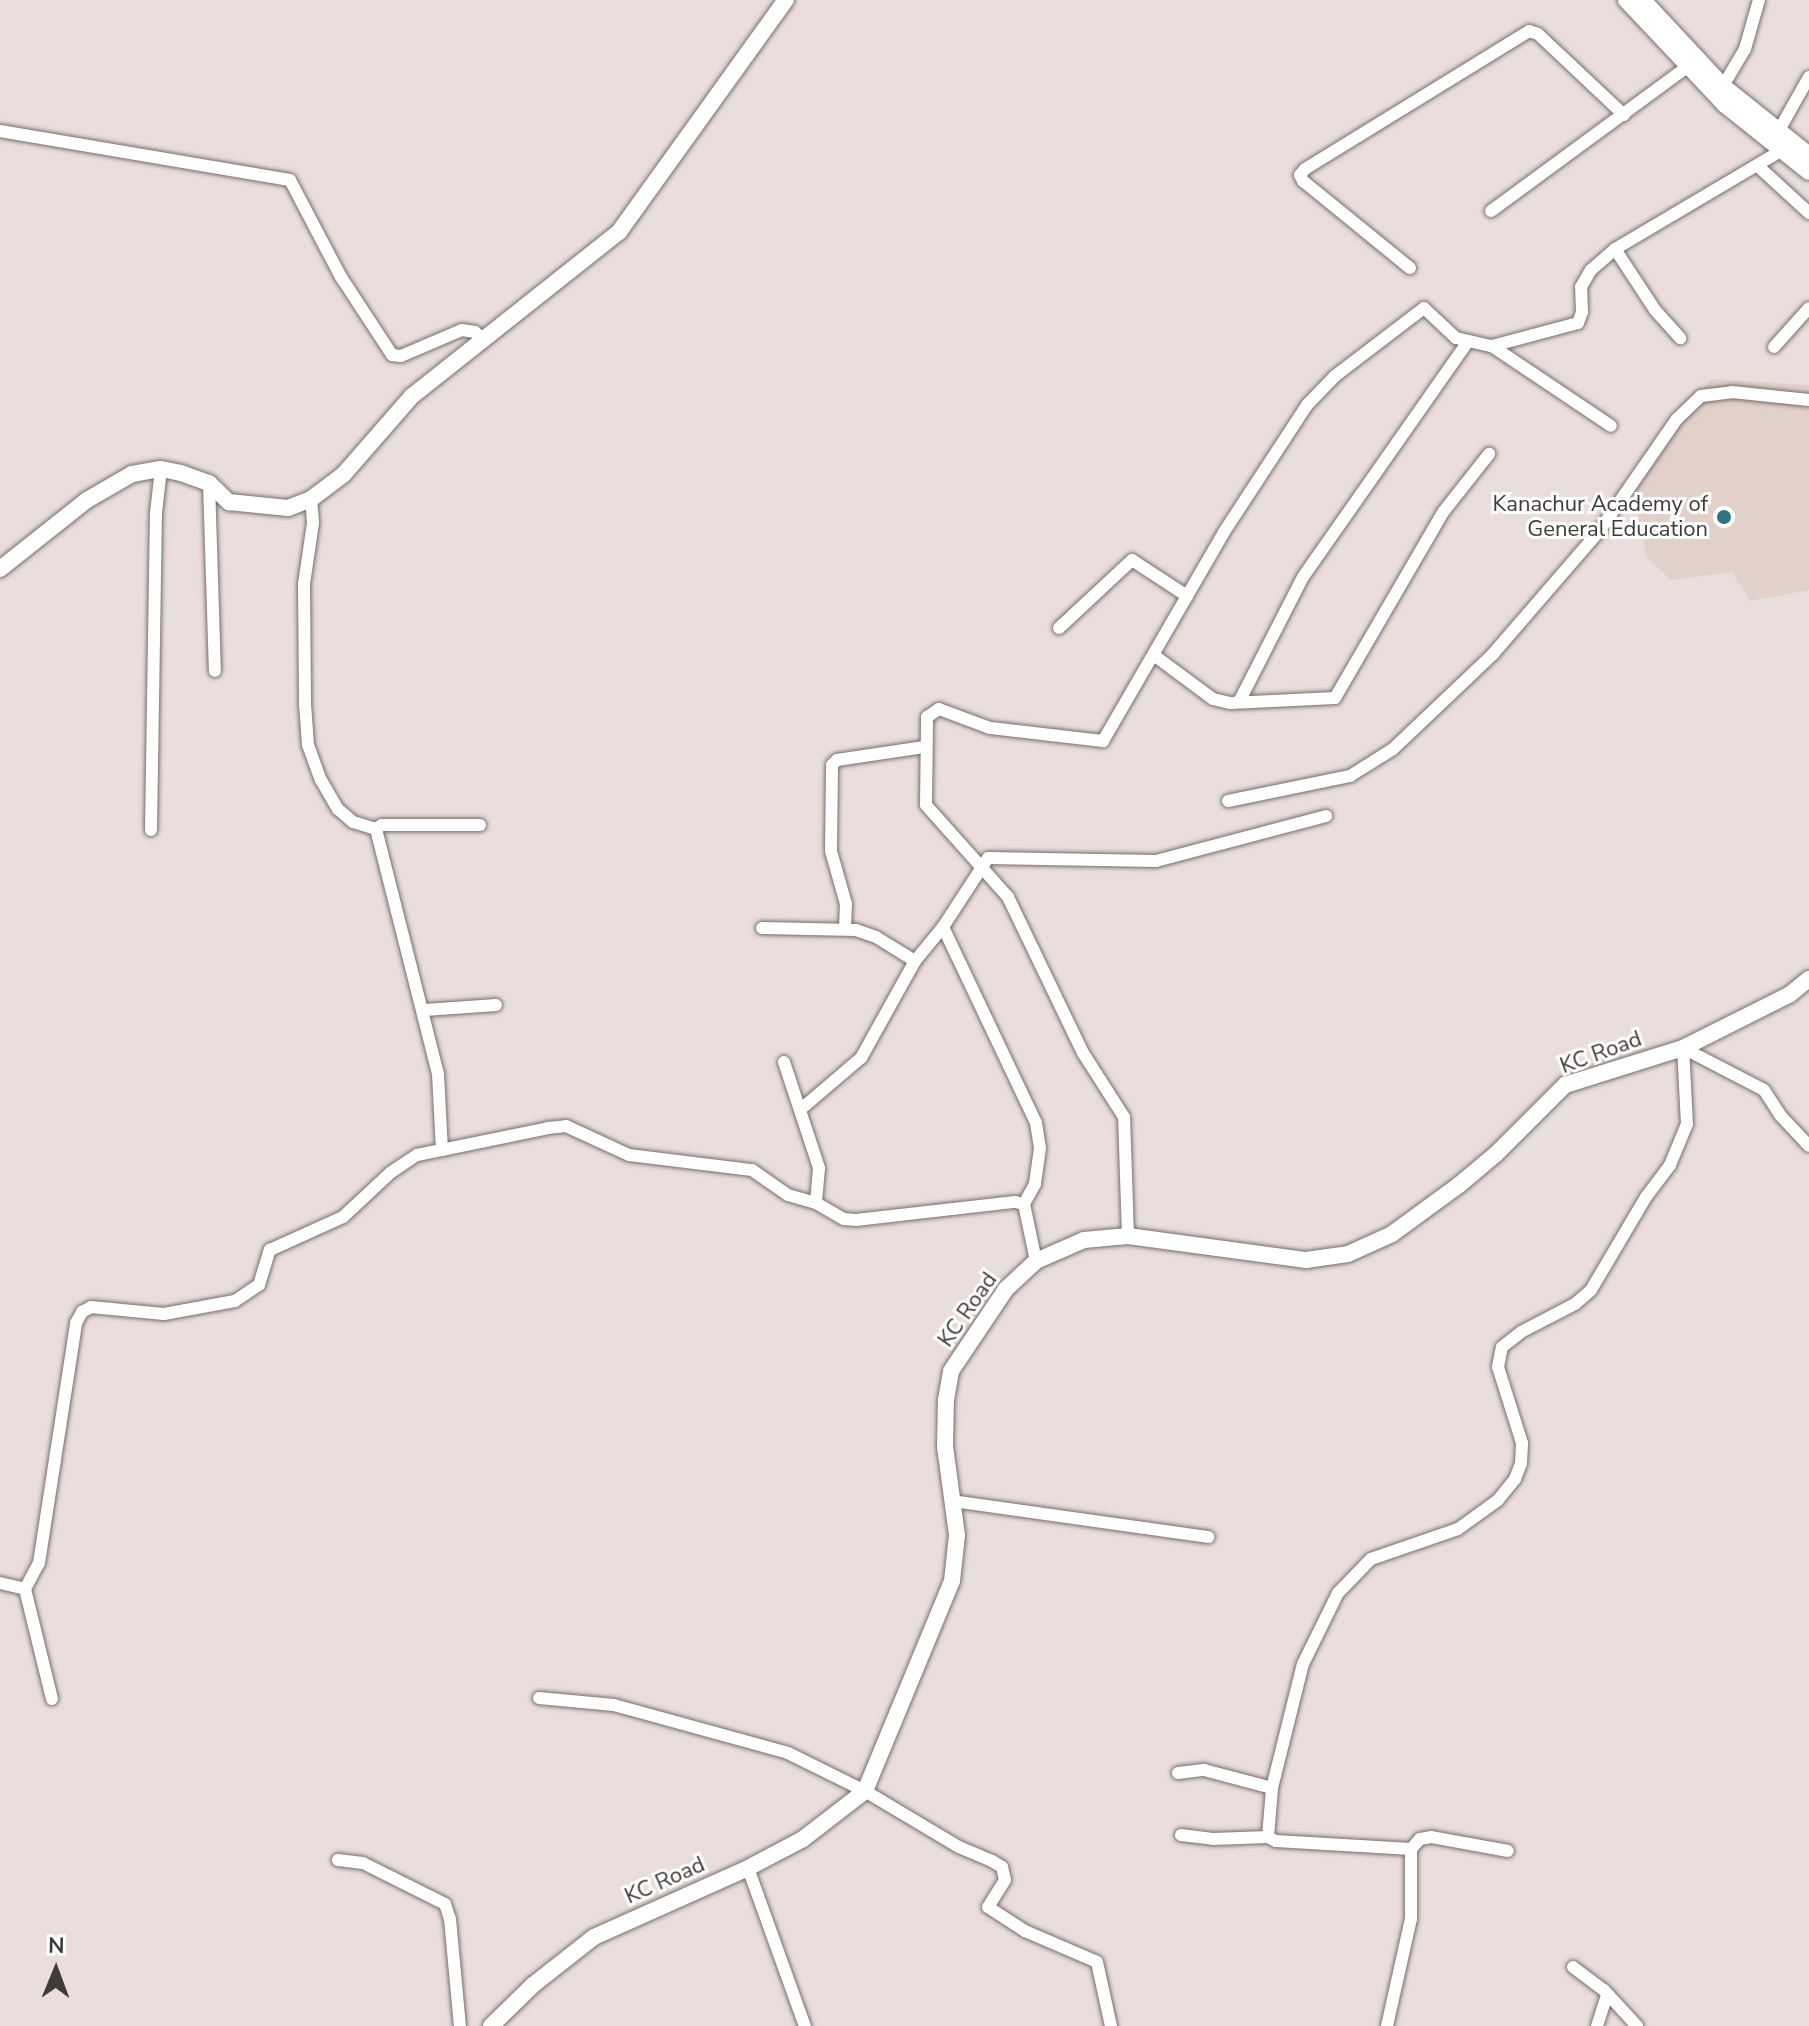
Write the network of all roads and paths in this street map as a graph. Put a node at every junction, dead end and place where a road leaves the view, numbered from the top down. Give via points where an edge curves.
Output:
1 (786, 0) edge
2 (1626, 0) edge
3 (1643, 0) edge
4 (1759, 0) edge
5 (1687, 67) junction
6 (1809, 77) edge
7 (1723, 86) junction
8 (1624, 115) junction
9 (0, 131) edge
10 (1778, 132) junction
11 (1781, 151) junction
12 (1809, 155) edge
13 (1759, 167) junction
14 (1809, 172) edge
15 (1491, 211) dead end
16 (1809, 213) edge
17 (1615, 249) junction
18 (1410, 268) dead end
19 (1809, 308) edge
20 (1680, 338) dead end
21 (483, 339) junction
22 (1468, 341) junction
23 (1492, 346) junction
24 (1774, 347) dead end
25 (1809, 400) edge
26 (1611, 426) dead end
27 (1489, 454) dead end
28 (161, 469) junction
29 (209, 483) junction
30 (311, 499) junction
31 (0, 569) edge
32 (1187, 596) junction
33 (1059, 628) dead end
34 (1155, 656) junction
35 (215, 671) dead end
36 (1239, 702) junction
37 (924, 747) junction
38 (1228, 801) dead end
39 (1326, 816) dead end
40 (480, 825) dead end
41 (376, 829) junction
42 (151, 830) dead end
43 (981, 866) junction
44 (943, 927) junction
45 (762, 928) dead end
46 (845, 929) junction
47 (915, 961) junction
48 (1809, 979) edge
49 (496, 1005) dead end
50 (425, 1010) junction
51 (1683, 1048) junction
52 (784, 1062) dead end
53 (801, 1109) junction
54 (1809, 1146) edge
55 (442, 1150) junction
56 (816, 1203) junction
57 (1024, 1204) junction
58 (1128, 1236) junction
59 (1036, 1261) junction
60 (952, 1501) junction
61 (1208, 1537) dead end
62 (0, 1583) edge
63 (25, 1589) junction
64 (539, 1698) dead end
65 (52, 1699) dead end
66 (1178, 1773) dead end
67 (1272, 1788) junction
68 (865, 1791) junction
69 (1181, 1835) dead end
70 (1268, 1837) junction
71 (1411, 1849) junction
72 (1508, 1851) dead end
73 (338, 1860) dead end
74 (748, 1868) junction
75 (1573, 1967) dead end
76 (1607, 1996) junction
77 (460, 2026) edge
78 (491, 2026) edge
79 (805, 2026) edge
80 (1111, 2026) edge
81 (1387, 2026) edge
82 (1597, 2026) edge
83 (1637, 2026) edge

1 - 21 main road via 619,232
2 - 5 main road
3 - 7 main road
4 - 7 street via 1745,49
5 - 8 street
5 - 11 main road
6 - 10 street
7 - 10 main road
8 - 15 street
8 - 18 street via 1538,34 1525,31 1305,169 1303,181
9 - 21 street via 290,180 341,277 392,355 462,330
10 - 12 main road
11 - 13 street
11 - 14 main road
13 - 16 street
13 - 17 street
17 - 20 street
17 - 23 street via 1581,287 1578,323
19 - 24 street
21 - 30 main road via 412,396 344,474
22 - 23 street
22 - 32 street via 1456,338 1424,308 1335,376 1307,405
22 - 36 street via 1303,577
23 - 26 street
25 - 38 street via 1732,392 1701,396 1677,419 1600,530 1493,654 1393,749 1350,776
27 - 36 street via 1444,511 1335,698
28 - 29 main road
28 - 31 main road via 132,474 87,500
28 - 42 street
29 - 30 main road via 229,502 288,508
29 - 35 street
30 - 41 street via 304,584 308,745 338,809 353,822
32 - 33 street via 1132,560
32 - 34 street
34 - 36 street via 1213,699
34 - 37 street via 1103,741 990,728 939,709 927,717
37 - 43 street via 926,805
37 - 46 street via 832,765 831,851 846,904
39 - 43 street via 1156,861 988,858
40 - 41 street
41 - 50 street via 404,948
43 - 44 street
43 - 58 street via 1008,897 1083,1053 1124,1117
44 - 47 street
44 - 57 street via 1036,1123 1040,1148 1035,1184
45 - 46 street
46 - 47 street via 876,937
47 - 53 street via 861,1058
48 - 51 main road, KC Road via 1789,995
49 - 50 street
50 - 55 street via 438,1074
51 - 54 street via 1764,1090
51 - 58 main road, KC Road via 1565,1085 1459,1185 1392,1234 1348,1254 1306,1260
51 - 67 street via 1687,1124 1670,1165 1591,1290 1502,1347 1498,1367 1522,1443 1515,1479 1498,1500 1458,1529 1396,1548 1353,1573 1303,1664
52 - 53 street
53 - 56 street via 819,1168
55 - 56 street via 566,1126 629,1155 752,1170 788,1195
55 - 63 street via 417,1155 343,1217 270,1250 259,1285 235,1301 164,1314 91,1307 82,1312 76,1323 39,1563
56 - 57 street via 856,1220
57 - 59 street
58 - 59 main road, KC Road via 1084,1240
59 - 60 main road, KC Road via 1006,1289 951,1371 945,1446
60 - 61 street
60 - 68 main road, KC Road via 957,1535 952,1581
62 - 63 street
63 - 65 street
64 - 68 street via 614,1705 788,1753
66 - 67 street via 1204,1770
67 - 70 street
68 - 74 main road, KC Road via 803,1839
68 - 80 street via 1002,1867 1005,1880 988,1907 1025,1931 1097,1962
69 - 70 street
70 - 71 street
71 - 72 street via 1431,1837
71 - 81 street via 1411,1919
73 - 77 street via 363,1863 445,1904
74 - 78 main road, KC Road via 594,1937
74 - 79 street
75 - 76 street
76 - 82 street
76 - 83 street

